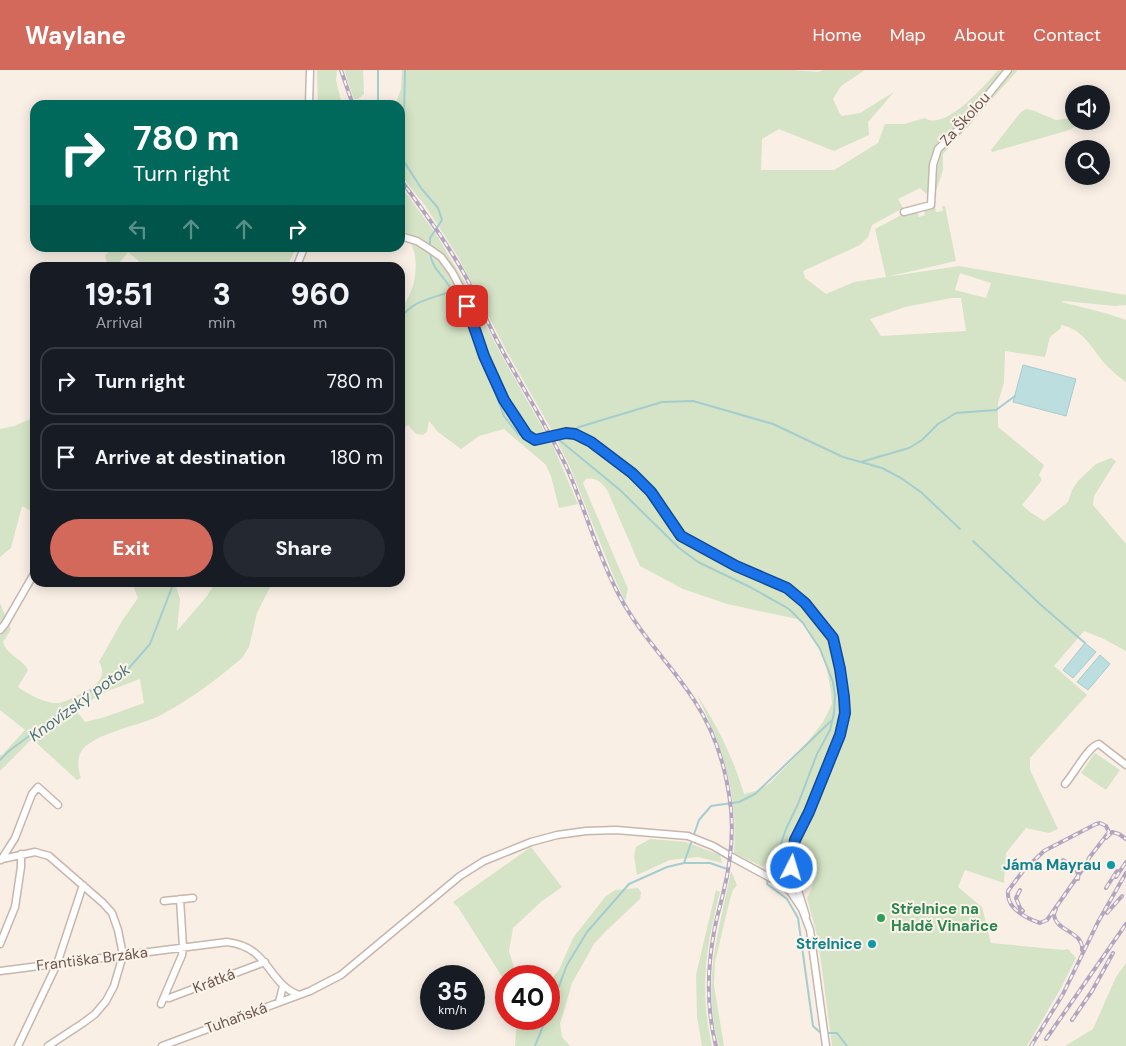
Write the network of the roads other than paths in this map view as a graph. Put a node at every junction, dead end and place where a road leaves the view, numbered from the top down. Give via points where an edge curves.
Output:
1 (310, 70) edge
2 (1008, 70) edge
3 (310, 100) edge
4 (904, 212) dead end
5 (405, 237) edge
6 (30, 581) edge
7 (0, 630) edge
8 (1126, 765) edge
9 (1065, 784) dead end
10 (58, 805) dead end
11 (21, 854) junction
12 (1, 860) edge
13 (792, 871) junction
14 (774, 880) junction
15 (84, 885) junction
16 (193, 898) dead end
17 (180, 899) junction
18 (164, 901) dead end
19 (806, 916) junction
20 (0, 944) edge
21 (183, 947) junction
22 (123, 955) junction
23 (265, 962) junction
24 (57, 964) junction
25 (0, 971) edge
26 (283, 986) junction
27 (299, 995) junction
28 (279, 1002) junction
29 (18, 1046) edge
30 (48, 1046) edge
31 (162, 1046) edge
32 (826, 1046) edge

1 - 3 street
2 - 4 street, Za Školou via 966,122 938,149 933,165 931,204
5 - 13 street via 417,241 441,257 452,272 504,400 527,435 535,440 566,433 591,442 651,492 681,536 736,566 787,588 805,603 833,638 845,713 840,735 794,845
6 - 7 street
8 - 9 street via 1096,744
10 - 12 street via 38,787 32,794 15,838
11 - 12 street
11 - 15 street via 35,852 49,856
11 - 20 street via 14,906
13 - 14 street via 788,877
13 - 19 street
14 - 19 street, Tuhaňská via 795,897
14 - 27 street, Tuhaňská via 688,836 616,830 557,835 484,861 460,876 341,975
15 - 22 street via 112,913
15 - 24 street
16 - 17 street
17 - 18 street
17 - 21 street
19 - 32 street
21 - 22 street, Františka Brzáka
21 - 23 street, Františka Brzáka via 236,943 250,949
21 - 23 street, Krátká via 162,1000
22 - 24 street, Františka Brzáka
22 - 30 street via 114,986 101,1008
23 - 26 street, Františka Brzáka
24 - 25 street, Františka Brzáka
24 - 29 street
26 - 27 street, Františka Brzáka
26 - 28 street
27 - 28 street, Tuhaňská
28 - 31 street, Tuhaňská

